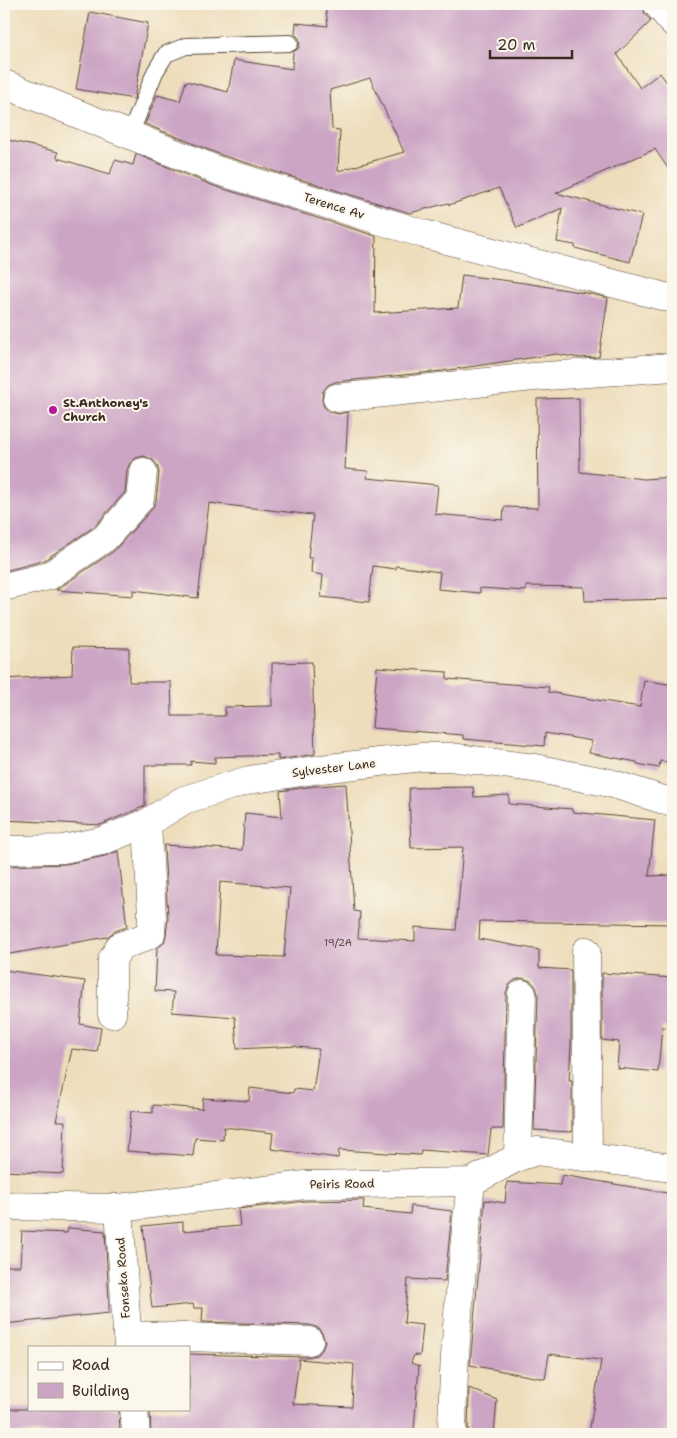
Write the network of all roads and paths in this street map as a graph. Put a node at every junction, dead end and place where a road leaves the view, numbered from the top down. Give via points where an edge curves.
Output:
1 (657, 4) edge
2 (673, 22) edge
3 (290, 43) dead end
4 (4, 84) edge
5 (130, 135) junction
6 (673, 299) edge
7 (673, 367) edge
8 (337, 398) dead end
9 (143, 472) dead end
10 (4, 587) edge
11 (673, 803) edge
12 (147, 823) junction
13 (4, 850) edge
14 (586, 952) dead end
15 (522, 994) dead end
16 (112, 1014) dead end
17 (588, 1156) junction
18 (518, 1157) junction
19 (673, 1168) edge
20 (471, 1182) junction
21 (4, 1206) edge
22 (118, 1208) junction
23 (128, 1341) edge
24 (309, 1341) dead end
25 (134, 1410) edge
26 (136, 1434) edge
27 (452, 1434) edge

1 - 2 street
3 - 5 lane via 186,46 166,54 155,72
4 - 5 street, Terence Av
5 - 6 street, Terence Av via 219,171 424,234
7 - 8 street via 534,377
9 - 10 street via 140,498 105,538 48,576
11 - 12 street, Sylvester Lane via 610,783 534,768 450,757 422,757 249,780 184,800
12 - 13 street, Sylvester Lane via 102,841 63,849
12 - 16 street via 151,934 120,946 112,960
14 - 17 street
15 - 18 street
17 - 18 street, Peiris Road via 537,1151
17 - 19 street, Peiris Road
18 - 20 street, Peiris Road
20 - 22 street, Peiris Road via 305,1185
20 - 27 street via 460,1282
21 - 22 street, Peiris Road
22 - 23 street, Fonseka Road
23 - 24 street
25 - 26 street

